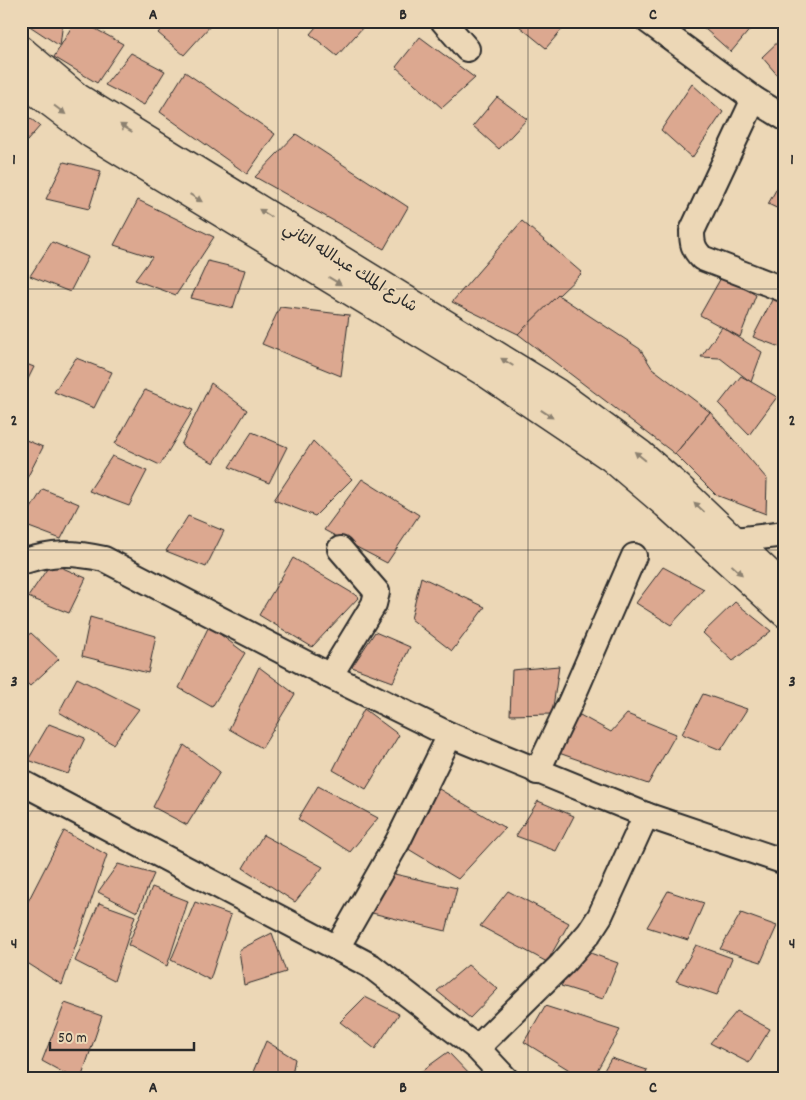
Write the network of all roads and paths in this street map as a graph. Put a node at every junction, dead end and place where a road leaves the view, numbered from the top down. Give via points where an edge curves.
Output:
1 (443, 21) edge
2 (648, 21) edge
3 (467, 49) dead end
4 (21, 50) edge
5 (21, 80) edge
6 (754, 99) junction
7 (785, 118) edge
8 (785, 290) edge
9 (672, 495) junction
10 (785, 534) edge
11 (721, 541) junction
12 (340, 549) dead end
13 (634, 556) dead end
14 (21, 562) edge
15 (785, 589) edge
16 (785, 613) edge
17 (330, 676) junction
18 (450, 735) junction
19 (537, 772) junction
20 (21, 782) edge
21 (646, 816) junction
22 (785, 862) edge
23 (338, 946) junction
24 (477, 1048) junction
25 (506, 1079) edge

1 - 3 street
2 - 6 street
9 -> 4 main road, شارع الملك عبدالله الثاني via 640,454 558,393 78,98
5 -> 9 main road, شارع الملك عبدالله الثاني via 92,134 486,374
6 - 7 street
6 - 8 street via 692,231 692,240 694,251 702,258
9 - 11 main road
10 - 11 street
11 - 15 main road
11 -> 16 main road
12 - 17 street via 377,592 374,604
13 - 19 street
14 - 17 street via 56,553 104,559
17 - 18 street
18 - 19 street
18 - 23 street via 398,841
19 - 21 street
20 - 23 street
21 - 22 street
21 - 24 street via 589,933
23 - 24 street via 372,966
24 - 25 street

